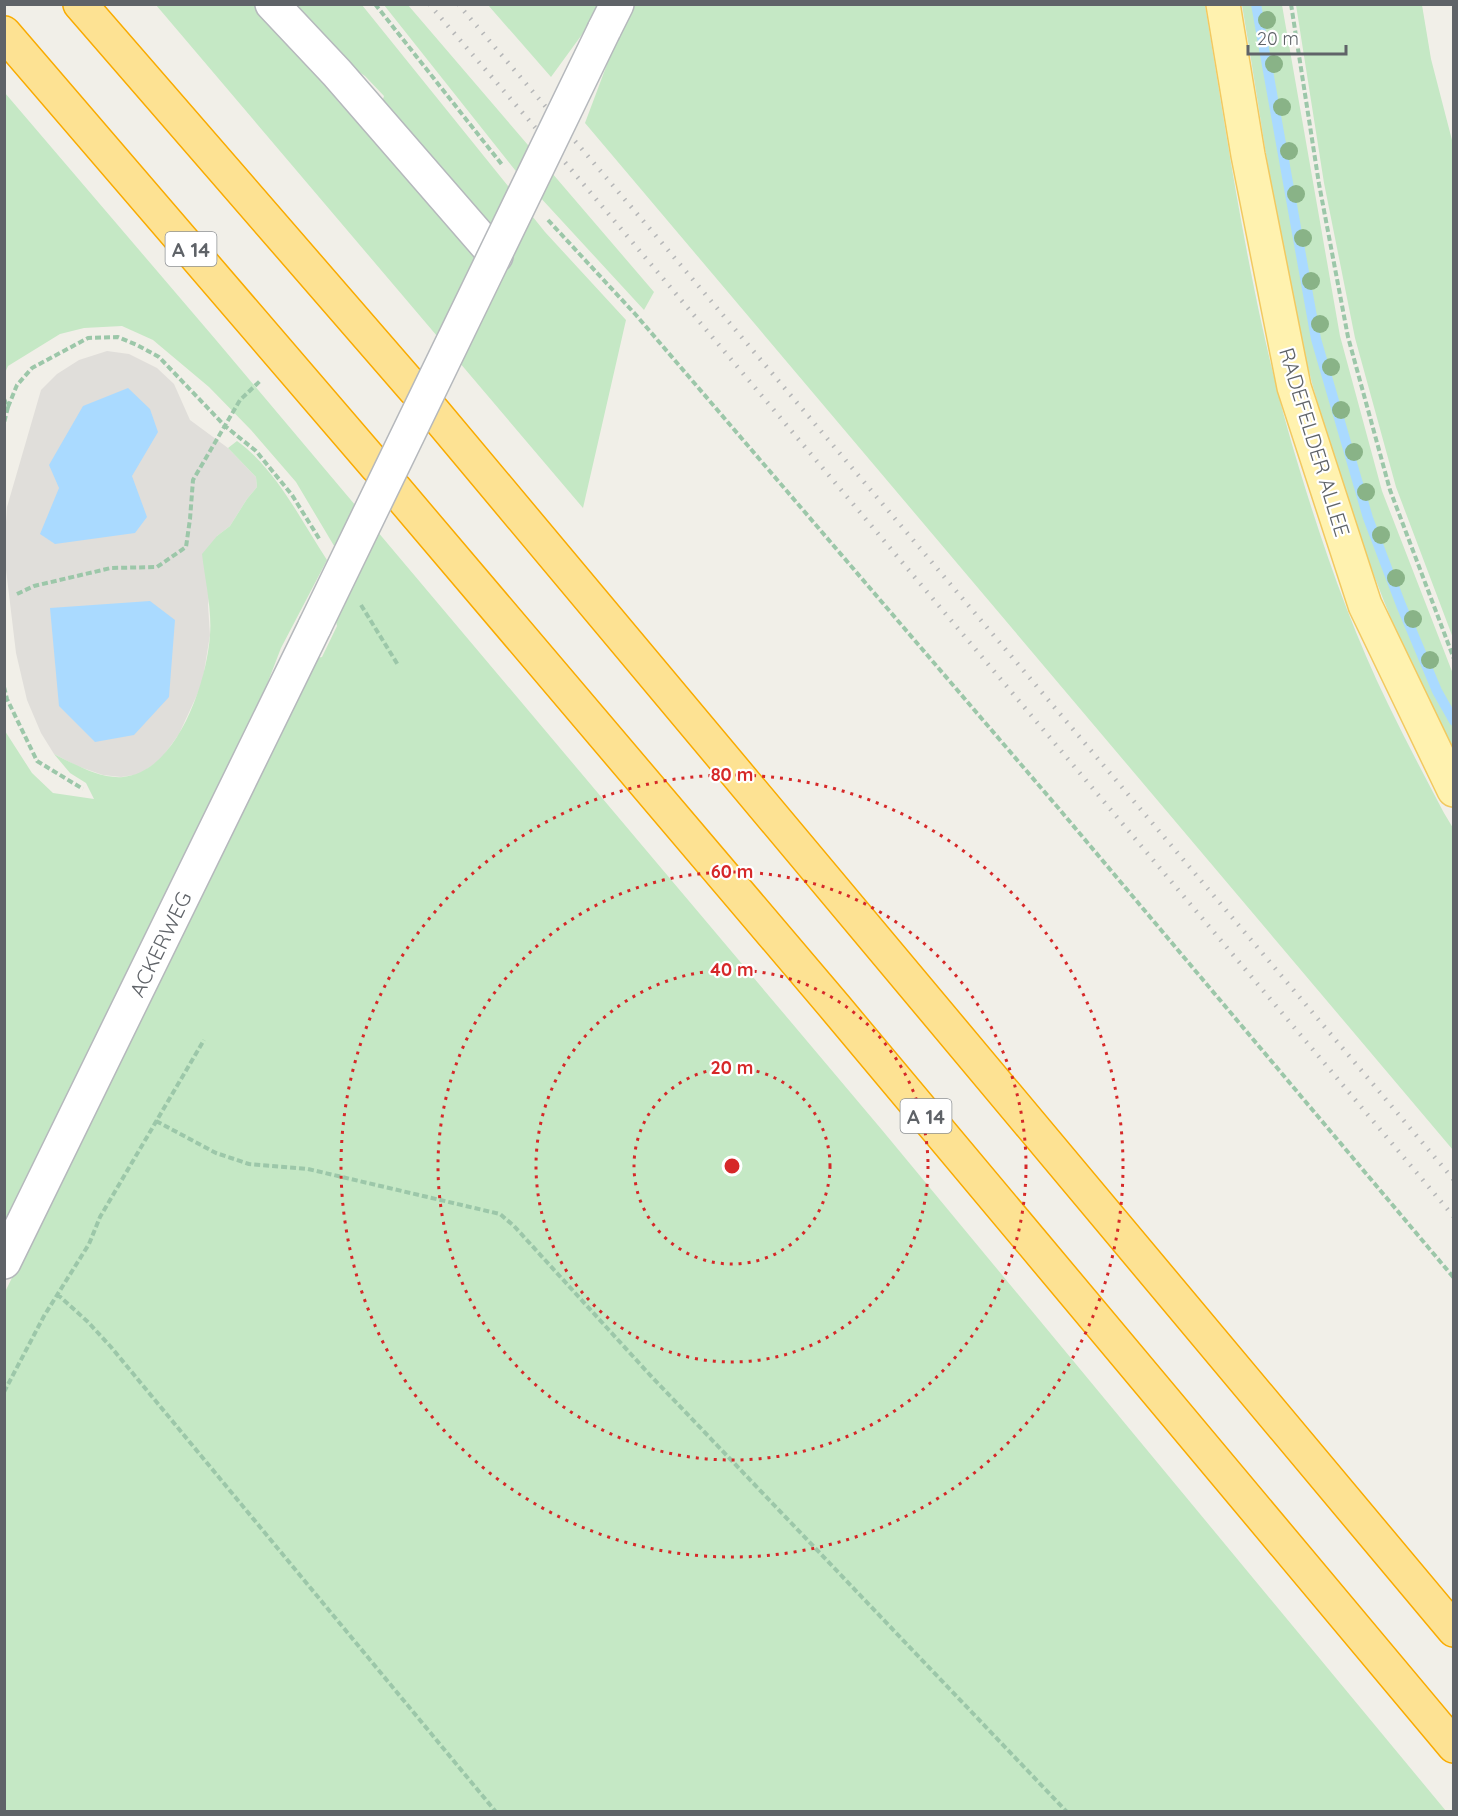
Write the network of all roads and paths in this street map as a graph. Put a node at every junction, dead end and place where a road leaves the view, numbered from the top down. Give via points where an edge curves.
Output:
1 (80, 4) edge
2 (272, 4) edge
3 (375, 4) edge
4 (1223, 4) edge
5 (1291, 4) edge
6 (610, 17) edge
7 (4, 33) edge
8 (504, 168) dead end
9 (542, 214) dead end
10 (496, 256) junction
11 (285, 357) junction
12 (4, 399) edge
13 (8, 406) junction
14 (4, 423) edge
15 (225, 426) junction
16 (323, 545) dead end
17 (17, 594) dead end
18 (360, 605) dead end
19 (1454, 658) edge
20 (398, 665) dead end
21 (4, 687) edge
22 (83, 789) dead end
23 (1454, 790) edge
24 (204, 1040) dead end
25 (156, 1121) junction
26 (4, 1262) edge
27 (1454, 1278) edge
28 (57, 1294) junction
29 (4, 1392) edge
30 (1454, 1630) edge
31 (1454, 1746) edge
32 (496, 1812) edge
33 (1067, 1812) edge

1 - 30 highway via 424,400
2 - 10 lane
3 - 8 path
4 - 23 main road, RADEFELDER ALLEE via 1294,387 1365,605
5 - 19 path via 1348,337 1390,490
6 - 10 lane, ACKERWEG, bridge
7 - 11 highway, A 14
9 - 27 path via 667,351
10 - 26 lane, ACKERWEG, bridge
11 - 15 path via 240,400
11 - 31 highway, A 14
12 - 13 path
13 - 14 path
13 - 15 path via 17,385 32,368 88,338 118,337 159,357
15 - 16 path via 256,450 292,495
15 - 17 path via 193,480 186,547 157,567 111,568 34,586
18 - 20 path
21 - 22 path via 37,761
24 - 25 path
25 - 28 path
25 - 33 path via 216,1153 249,1164 308,1169 500,1214
28 - 29 path
28 - 32 path via 111,1347

